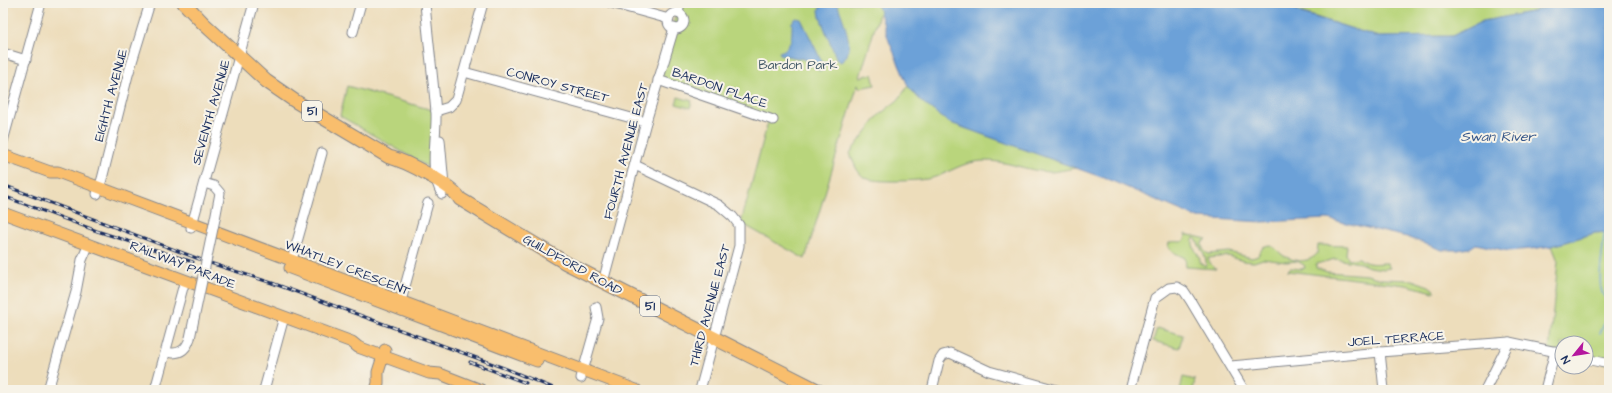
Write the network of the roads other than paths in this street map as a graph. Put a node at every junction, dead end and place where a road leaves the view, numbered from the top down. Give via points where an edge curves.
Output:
1 (41, 3) edge
2 (144, 3) edge
3 (150, 3) edge
4 (254, 3) edge
5 (361, 3) edge
6 (425, 3) edge
7 (483, 3) edge
8 (611, 3) edge
9 (680, 3) edge
10 (181, 4) edge
11 (678, 13) junction
12 (669, 19) junction
13 (674, 28) junction
14 (353, 32) dead end
15 (3, 54) edge
16 (239, 57) junction
17 (26, 60) junction
18 (464, 72) junction
19 (658, 80) junction
20 (436, 111) junction
21 (773, 120) dead end
22 (646, 122) junction
23 (3, 141) edge
24 (322, 153) dead end
25 (3, 155) edge
26 (635, 165) junction
27 (204, 183) junction
28 (441, 186) junction
29 (96, 190) junction
30 (428, 203) dead end
31 (3, 213) edge
32 (192, 225) junction
33 (89, 244) junction
34 (291, 264) junction
35 (185, 280) junction
36 (603, 282) junction
37 (399, 305) junction
38 (596, 307) dead end
39 (284, 317) junction
40 (714, 338) junction
41 (1509, 342) junction
42 (1554, 351) edge
43 (166, 352) junction
44 (1380, 352) junction
45 (386, 354) junction
46 (1594, 361) edge
47 (1554, 363) edge
48 (1609, 364) edge
49 (1231, 366) junction
50 (582, 374) junction
51 (377, 386) edge
52 (1546, 386) dead end
53 (48, 390) edge
54 (155, 390) edge
55 (264, 390) edge
56 (481, 390) edge
57 (615, 390) edge
58 (636, 390) edge
59 (700, 390) edge
60 (816, 390) edge
61 (932, 390) edge
62 (1057, 390) edge
63 (1130, 390) edge
64 (1244, 390) edge
65 (1384, 390) edge
66 (1485, 390) edge

1 - 17 street
2 - 29 street, EIGHTH AVENUE
3 - 29 street, EIGHTH AVENUE
4 - 16 street, SEVENTH AVENUE
5 - 14 street
6 - 20 street
7 - 18 street
8 - 12 street
9 - 11 street
10 - 16 highway, GUILDFORD ROAD / 51
11 - 12 street via 671,15
11 - 13 street via 684,22 680,27
12 - 13 street via 669,24
13 - 19 street, FOURTH AVENUE EAST
15 - 17 street
16 - 27 street, SEVENTH AVENUE
16 - 28 highway, GUILDFORD ROAD / 51 via 295,101 389,157 397,166
17 - 23 street
18 - 20 street via 456,100 449,107
18 - 22 street, CONROY STREET
19 - 21 street, BARDON PLACE
19 - 22 street, FOURTH AVENUE EAST
20 - 28 street via 437,130 434,138
22 - 26 street, FOURTH AVENUE EAST
24 - 34 street
25 - 29 main road, WHATLEY CRESCENT via 50,172 58,172
26 - 36 street, FOURTH AVENUE EAST
26 - 40 street, THIRD AVENUE EAST via 719,205 739,225 739,246
27 - 32 street, SEVENTH AVENUE
27 - 43 street, bridge via 214,186 220,193 190,338 181,352
28 - 36 highway, GUILDFORD ROAD / 51 via 452,200 460,199 566,263
29 - 32 main road, WHATLEY CRESCENT
30 - 37 street
31 - 33 main road, RAILWAY PARADE
32 - 34 main road, WHATLEY CRESCENT
33 - 35 main road, RAILWAY PARADE
33 - 53 street via 82,260 76,292
34 - 37 main road, WHATLEY CRESCENT
35 - 39 main road, RAILWAY PARADE
35 - 43 street
36 - 40 highway, GUILDFORD ROAD / 51
37 - 50 main road, WHATLEY CRESCENT
38 - 50 street via 598,318
39 - 45 main road, RAILWAY PARADE via 352,342 358,347
39 - 55 street
40 - 59 street, THIRD AVENUE EAST
40 - 60 highway, GUILDFORD ROAD / 51
41 - 42 street, JOEL TERRACE
41 - 44 street, JOEL TERRACE
41 - 66 street
43 - 54 street
44 - 49 street, JOEL TERRACE
44 - 65 street
45 - 51 main road via 378,372
45 - 56 main road, RAILWAY PARADE via 429,373 440,374
46 - 48 street
47 - 52 street
49 - 63 street via 1184,291 1176,287 1169,288 1155,298
49 - 64 street
50 - 57 main road, WHATLEY CRESCENT
50 - 58 main road, WHATLEY CRESCENT
61 - 62 street via 939,361 943,355 950,353 989,371

